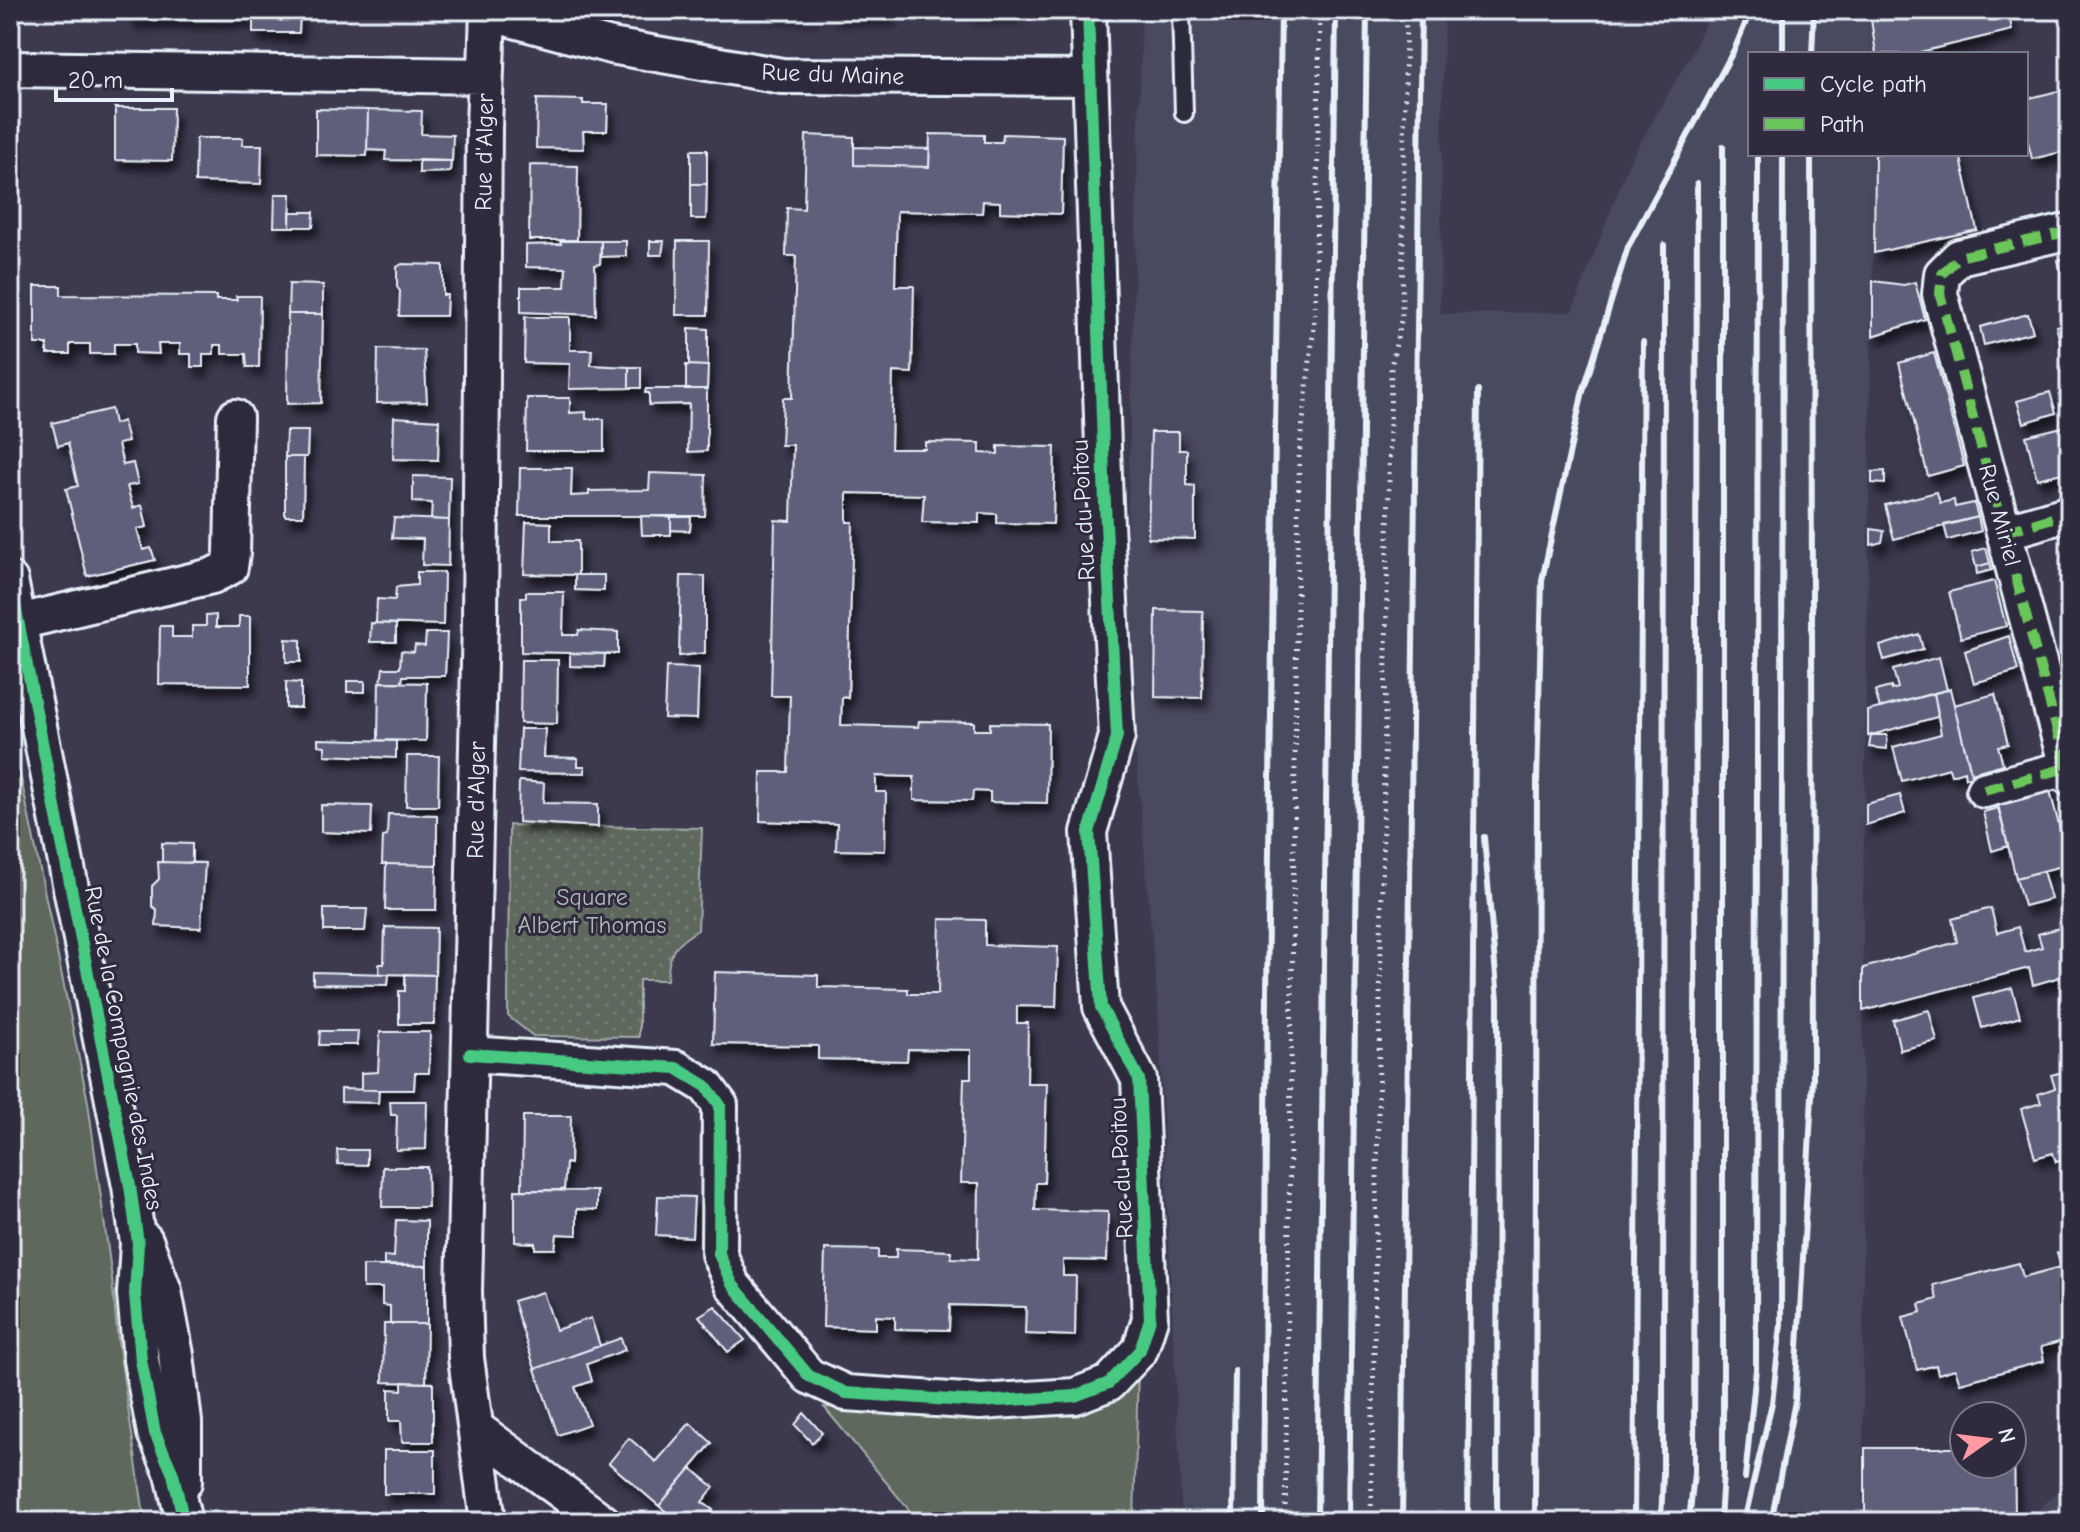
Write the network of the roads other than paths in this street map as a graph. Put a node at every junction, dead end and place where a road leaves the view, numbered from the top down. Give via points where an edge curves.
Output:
1 (1088, 10) edge
2 (1181, 10) edge
3 (488, 11) edge
4 (10, 69) edge
5 (485, 76) junction
6 (1089, 78) junction
7 (1184, 113) dead end
8 (2070, 231) edge
9 (235, 417) dead end
10 (2070, 513) edge
11 (2004, 532) junction
12 (10, 580) edge
13 (19, 622) junction
14 (2069, 771) edge
15 (1984, 790) dead end
16 (470, 1054) junction
17 (477, 1429) junction
18 (185, 1522) edge
19 (488, 1522) edge
20 (603, 1522) edge

1 - 6 street, Rue du Poitou
2 - 7 lane
3 - 5 street, Rue d'Alger
3 - 6 street, Rue du Maine via 611,46 782,76
4 - 5 street
5 - 16 street, Rue d'Alger
6 - 16 street, Rue du Poitou via 1117,736 1089,832 1101,1007 1139,1079 1150,1319 1140,1350 1109,1383 1075,1396 980,1402 846,1393 809,1376 732,1284 719,1254 720,1105 706,1086 676,1068
8 - 11 street, Rue Miriel via 1959,257 1942,274 1940,294
9 - 13 street via 230,567 212,576
10 - 11 street
11 - 14 street, Rue Miriel
12 - 13 street, Rue de la Compagnie des Indes
13 - 18 street, Rue de la Compagnie des Indes via 130,1186 138,1243 135,1294 141,1360 155,1433
14 - 15 street
16 - 17 street, Rue d'Alger via 464,1291 466,1358
17 - 19 street, Rue d'Alger
17 - 20 street

